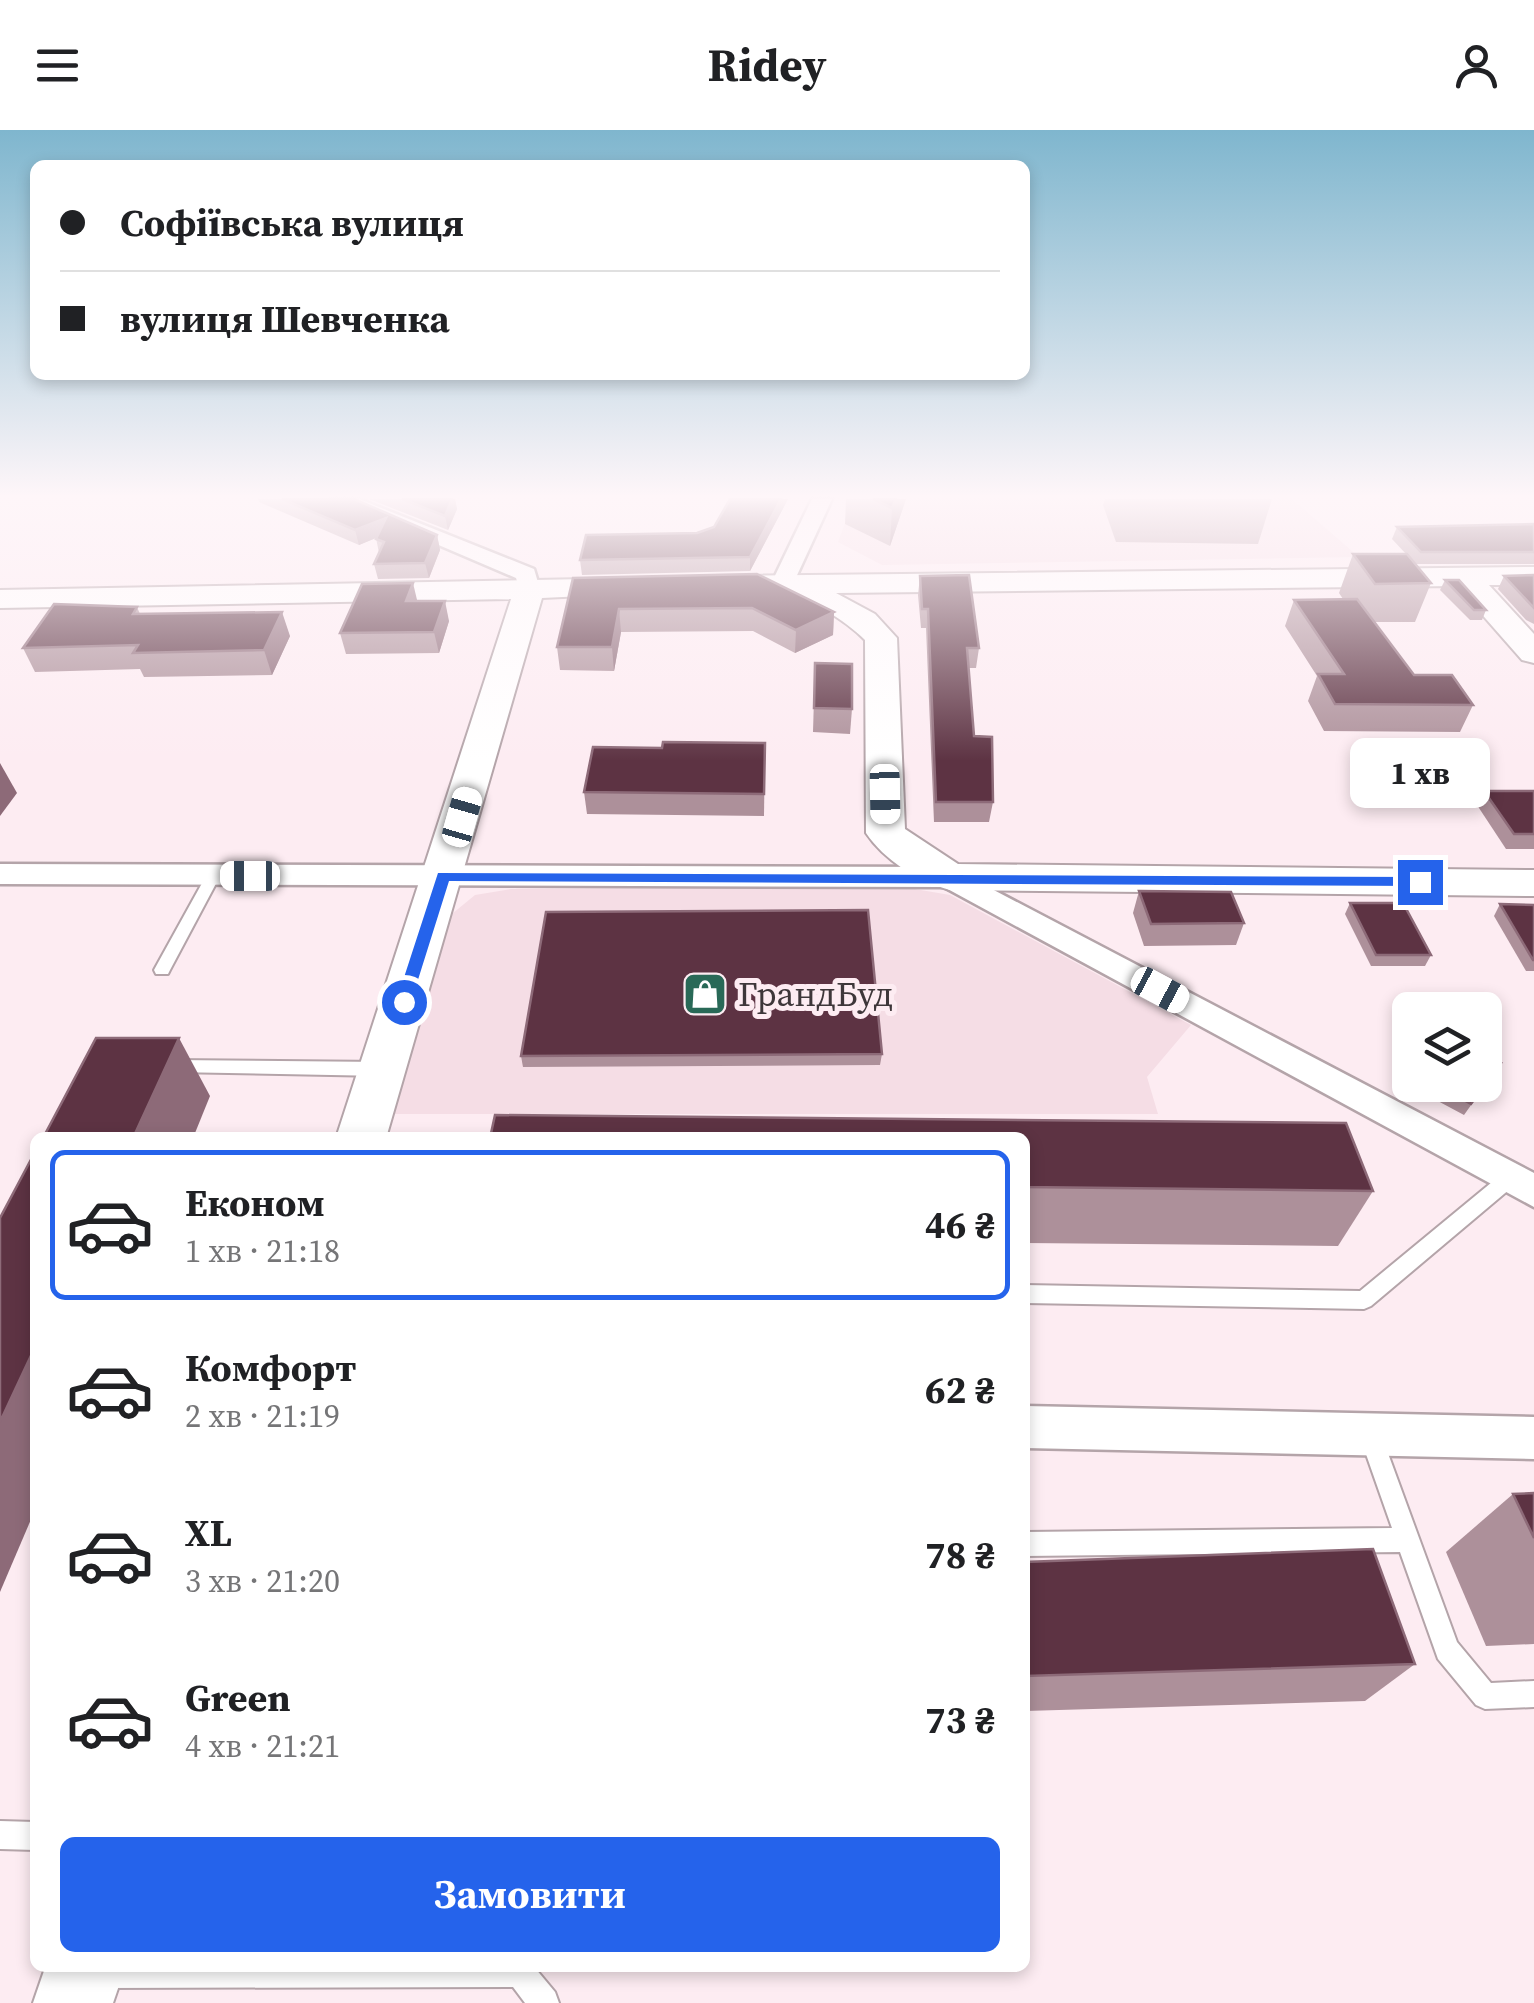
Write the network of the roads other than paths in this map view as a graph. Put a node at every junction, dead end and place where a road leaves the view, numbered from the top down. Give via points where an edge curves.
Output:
1 (655, 586) edge
2 (789, 586) edge
3 (1474, 586) edge
4 (529, 589) junction
5 (0, 600) edge
6 (1534, 653) edge
7 (0, 874) edge
8 (213, 876) junction
9 (443, 876) junction
10 (950, 877) junction
11 (1534, 882) edge
12 (162, 970) dead end
13 (159, 1066) edge
14 (382, 1069) junction
15 (362, 1132) edge
16 (1522, 1184) edge
17 (1030, 1294) edge
18 (1030, 1426) edge
19 (1370, 1434) junction
20 (1534, 1438) edge
21 (1408, 1540) junction
22 (1030, 1544) edge
23 (1534, 1694) edge
24 (0, 1835) edge
25 (30, 1836) edge
26 (80, 1981) edge
27 (544, 2003) edge

1 - 4 street
2 - 10 street via 836,602 881,638 886,833
3 - 6 street
4 - 5 street
4 - 9 street
7 - 8 street
8 - 9 street
8 - 12 lane
9 - 10 street
9 - 14 street
10 - 11 street
10 - 16 street
13 - 14 lane
14 - 15 street
16 - 17 lane via 1364,1300
18 - 19 street
19 - 20 street
19 - 21 lane
21 - 22 lane
21 - 23 lane via 1447,1650 1485,1696
24 - 25 lane
26 - 27 lane via 520,1972

